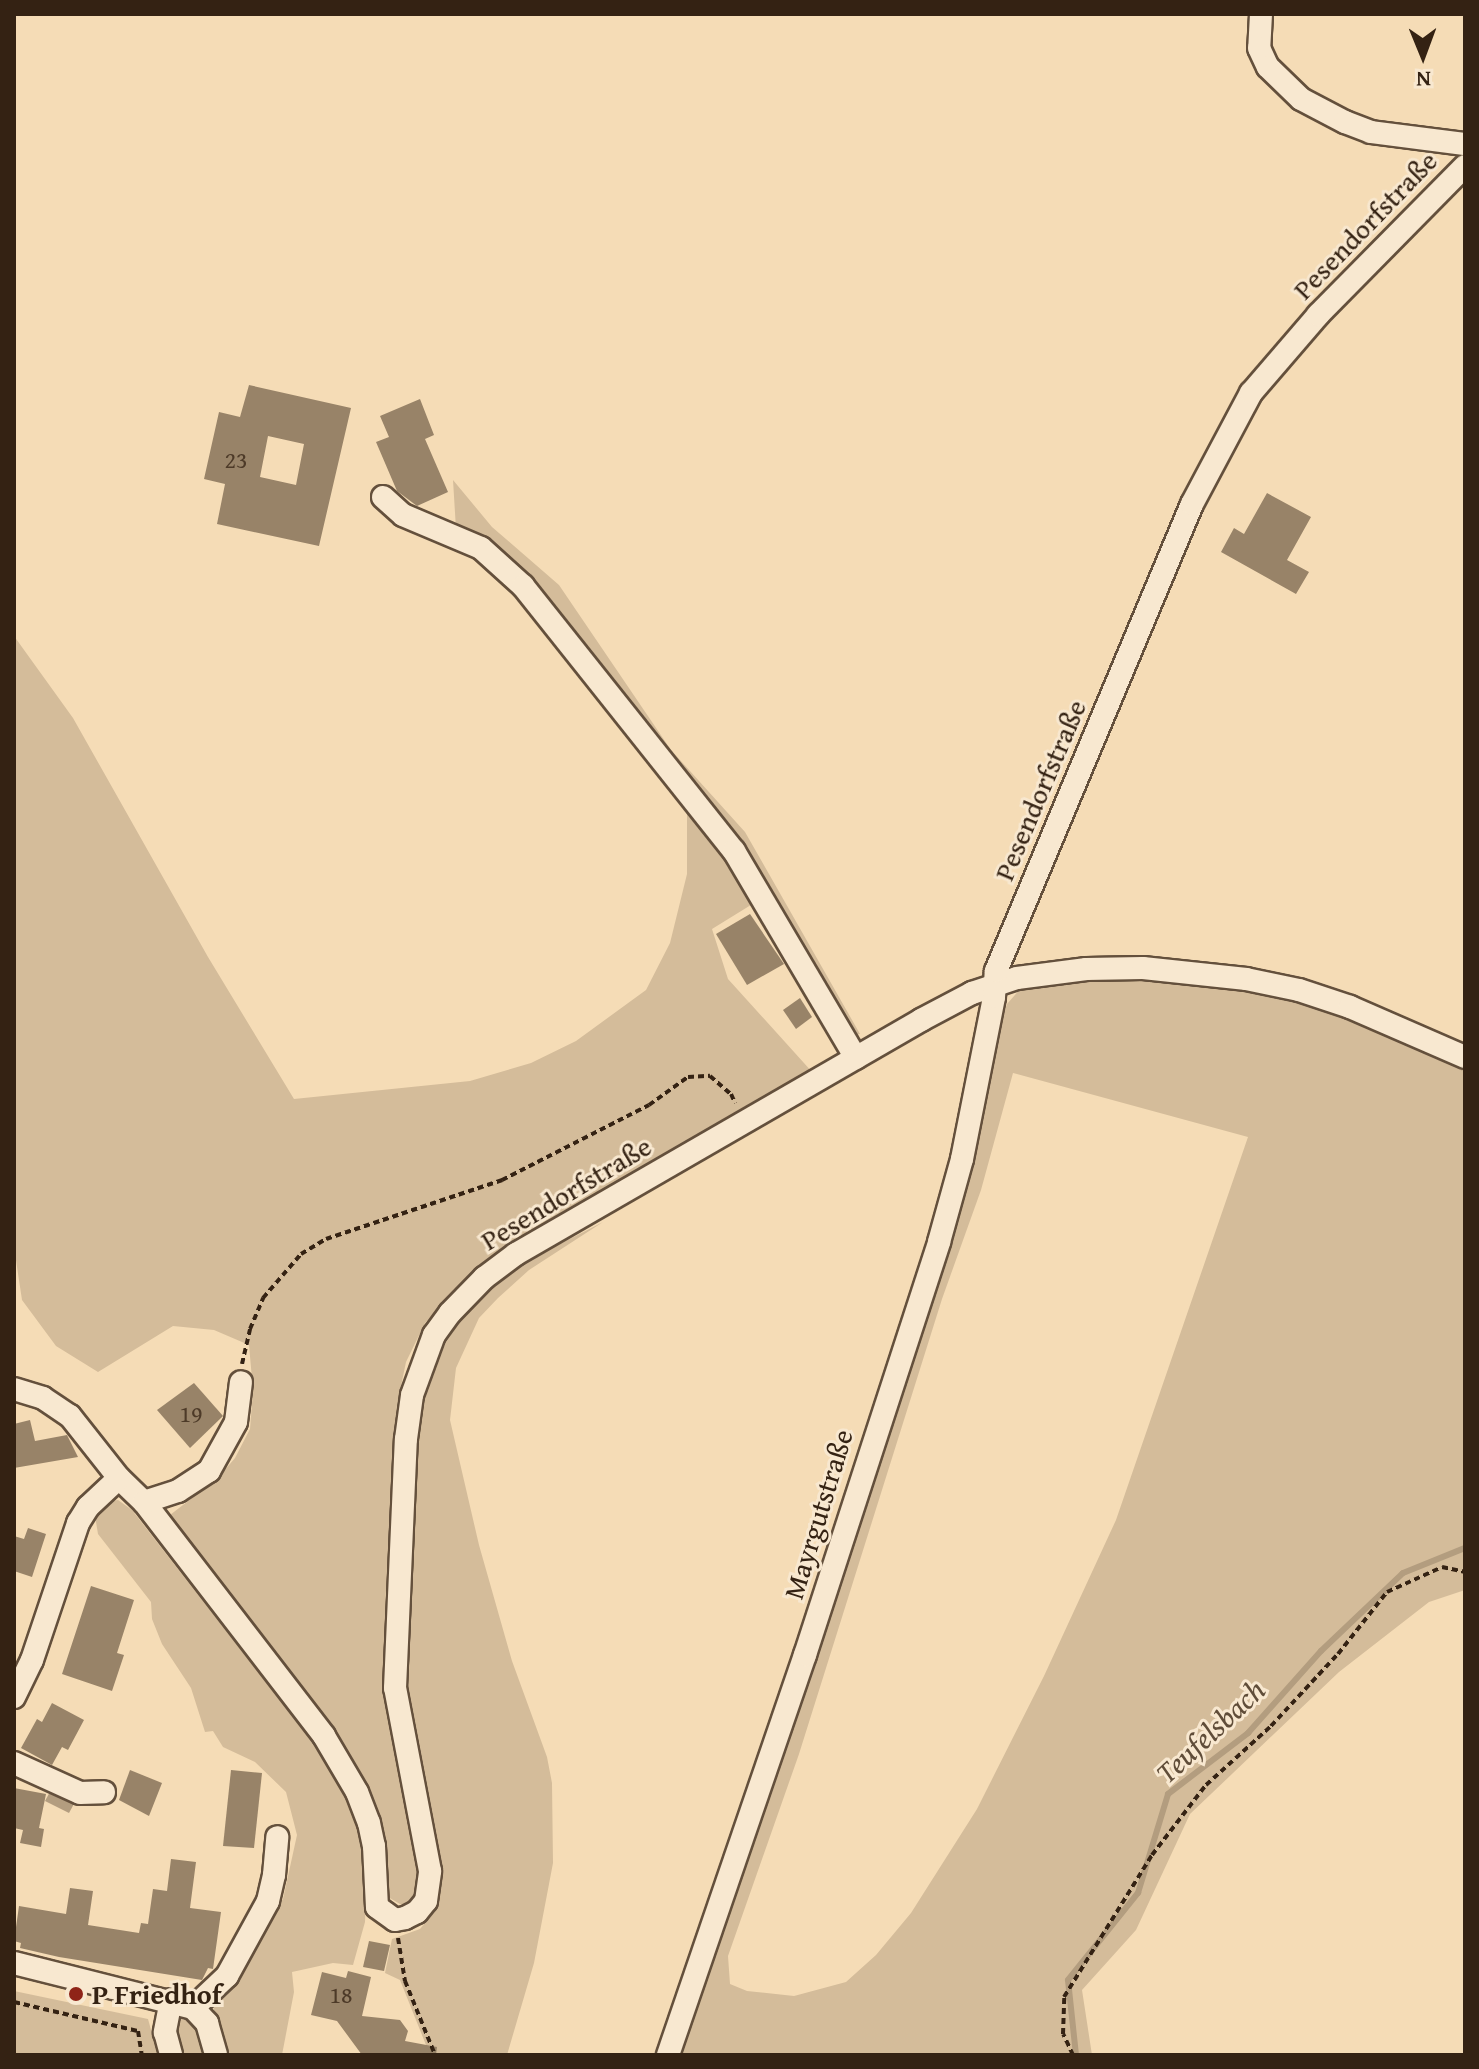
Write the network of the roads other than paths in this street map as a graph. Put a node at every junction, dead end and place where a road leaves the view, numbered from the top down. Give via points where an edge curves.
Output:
1 (1261, 14) edge
2 (1465, 144) edge
3 (1465, 166) edge
4 (383, 497) dead end
5 (994, 984) junction
6 (1465, 1057) edge
7 (856, 1058) junction
8 (241, 1382) road end
9 (14, 1389) edge
10 (119, 1478) junction
11 (144, 1502) junction
12 (14, 1697) edge
13 (14, 1763) edge
14 (104, 1792) dead end
15 (277, 1837) dead end
16 (14, 1963) edge
17 (171, 2000) junction
18 (193, 2008) junction
19 (171, 2055) edge
20 (216, 2055) edge
21 (668, 2055) edge

1 - 2 street via 1259,48 1268,67 1301,99 1371,132
3 - 5 street, Pesendorfstraße via 1318,315 1233,421 1192,504
4 - 7 street via 403,515 481,548 523,586 734,851
5 - 6 street via 1043,973 1100,969 1190,971 1246,979 1350,1007
5 - 7 street, Pesendorfstraße
5 - 21 street, Mayrgutstraße via 962,1159 943,1228
7 - 11 street, Pesendorfstraße via 516,1254 450,1313 420,1365 406,1439 395,1688 430,1871 426,1901 417,1912 395,1920 377,1907 369,1823 344,1767
8 - 11 street via 230,1438 209,1471 178,1491
9 - 10 street via 58,1406
10 - 11 street
10 - 12 street via 78,1523 32,1660
13 - 14 street via 80,1793
15 - 18 street via 274,1875 261,1914 227,1976
16 - 17 street
17 - 18 street
17 - 19 street via 165,2032
18 - 20 street via 207,2023

